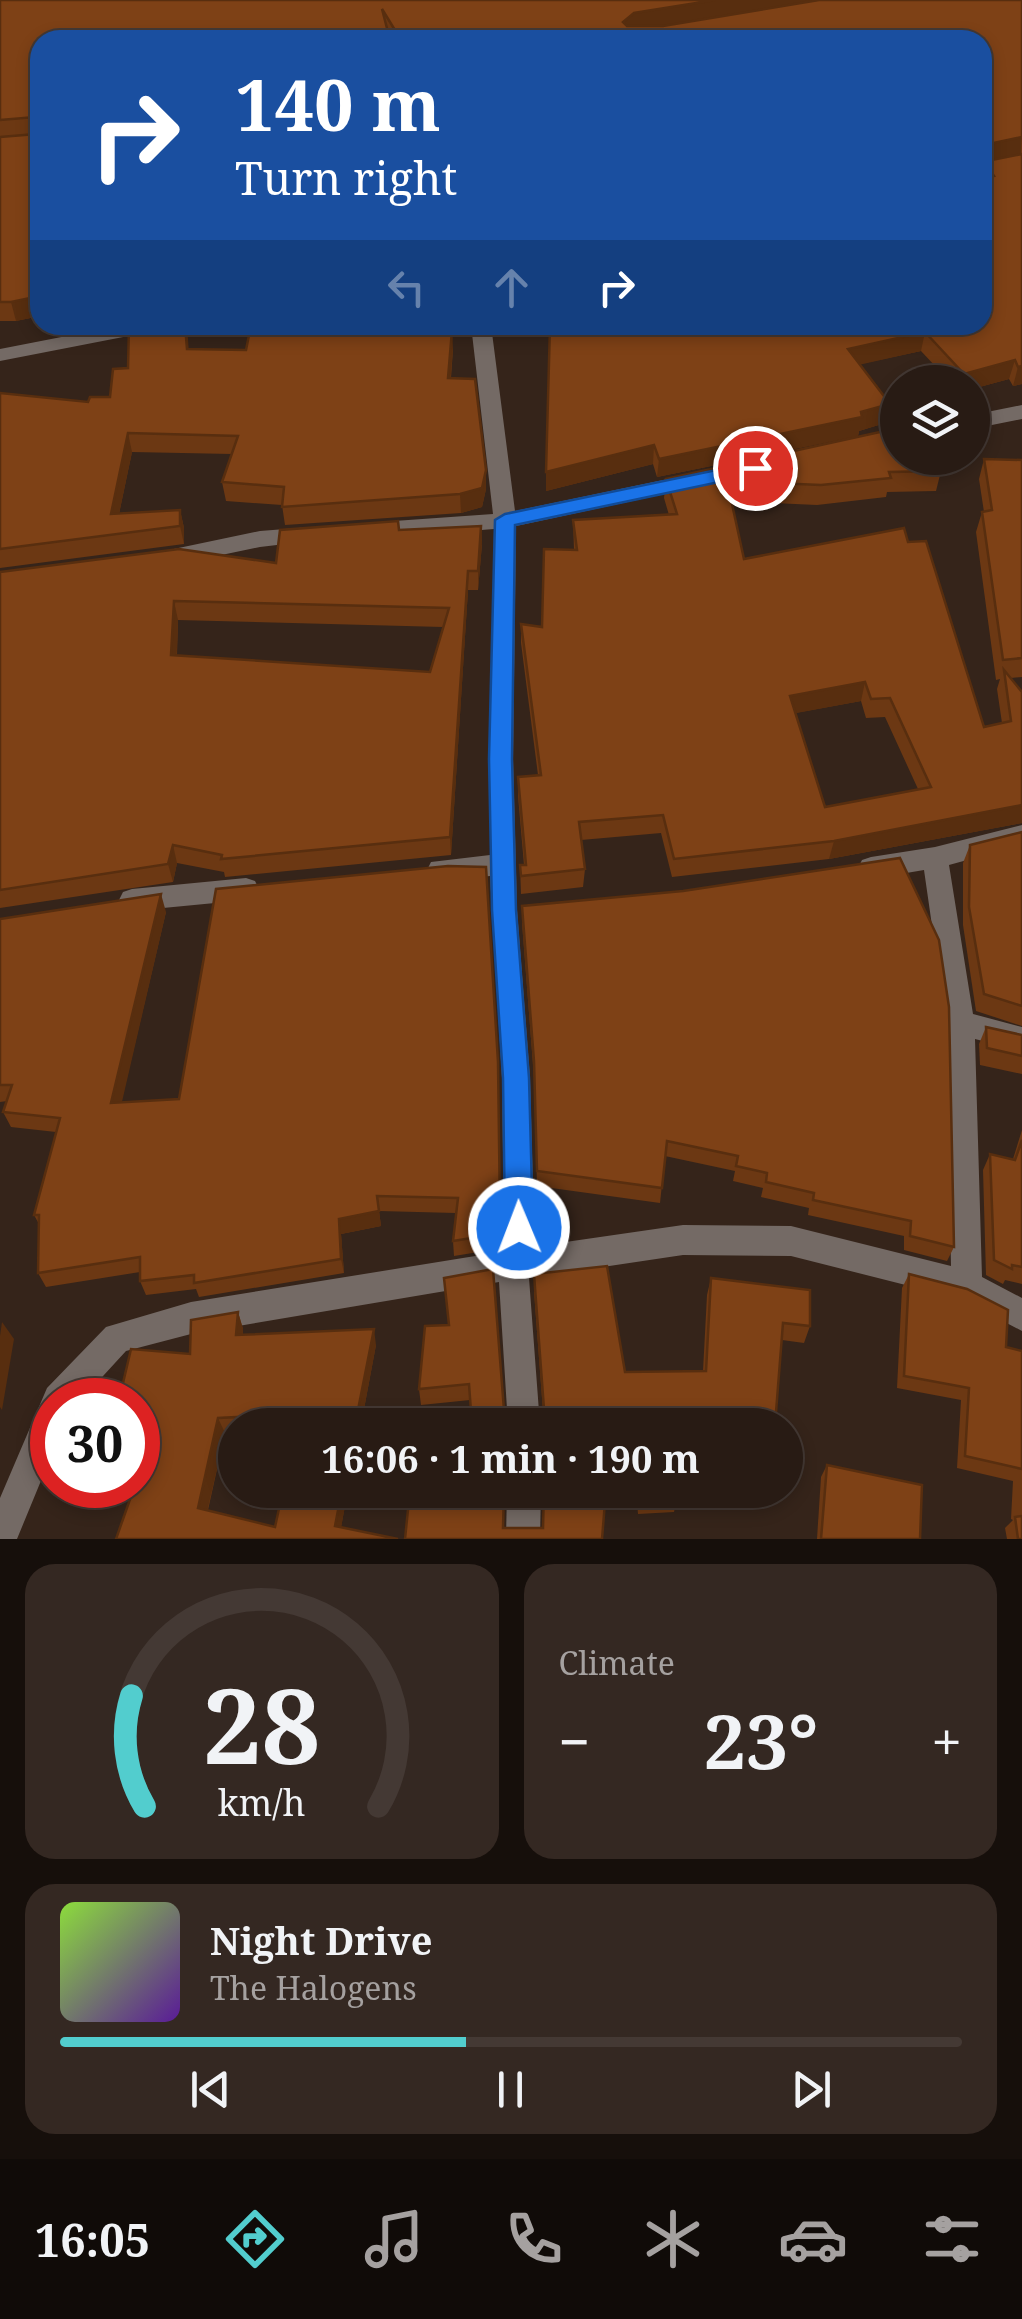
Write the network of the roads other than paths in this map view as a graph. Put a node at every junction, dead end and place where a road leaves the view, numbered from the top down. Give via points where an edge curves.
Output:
1 (103, 335) edge
2 (482, 335) edge
3 (0, 355) edge
4 (1022, 412) edge
5 (990, 418) edge
6 (710, 477) edge
7 (505, 520) junction
8 (139, 562) edge
9 (1022, 834) edge
10 (935, 858) junction
11 (505, 864) junction
12 (410, 873) edge
13 (840, 873) edge
14 (276, 886) edge
15 (106, 904) edge
16 (960, 1022) junction
17 (1022, 1039) edge
18 (513, 1266) junction
19 (967, 1285) junction
20 (1022, 1315) edge
21 (80, 1378) edge
22 (523, 1408) edge
23 (30, 1467) edge
24 (524, 1508) edge
25 (0, 1539) edge
26 (523, 1539) edge

1 - 3 street
2 - 7 street
4 - 5 street
6 - 7 street
7 - 8 street via 260,540
7 - 11 street
9 - 10 street
10 - 13 street
10 - 16 street
11 - 12 street
11 - 18 street via 514,909 519,1228
14 - 15 street
16 - 17 street
16 - 19 street
18 - 19 street via 683,1240 791,1241
18 - 21 street via 190,1318 117,1338
18 - 22 street
19 - 20 street
23 - 25 street
24 - 26 street

